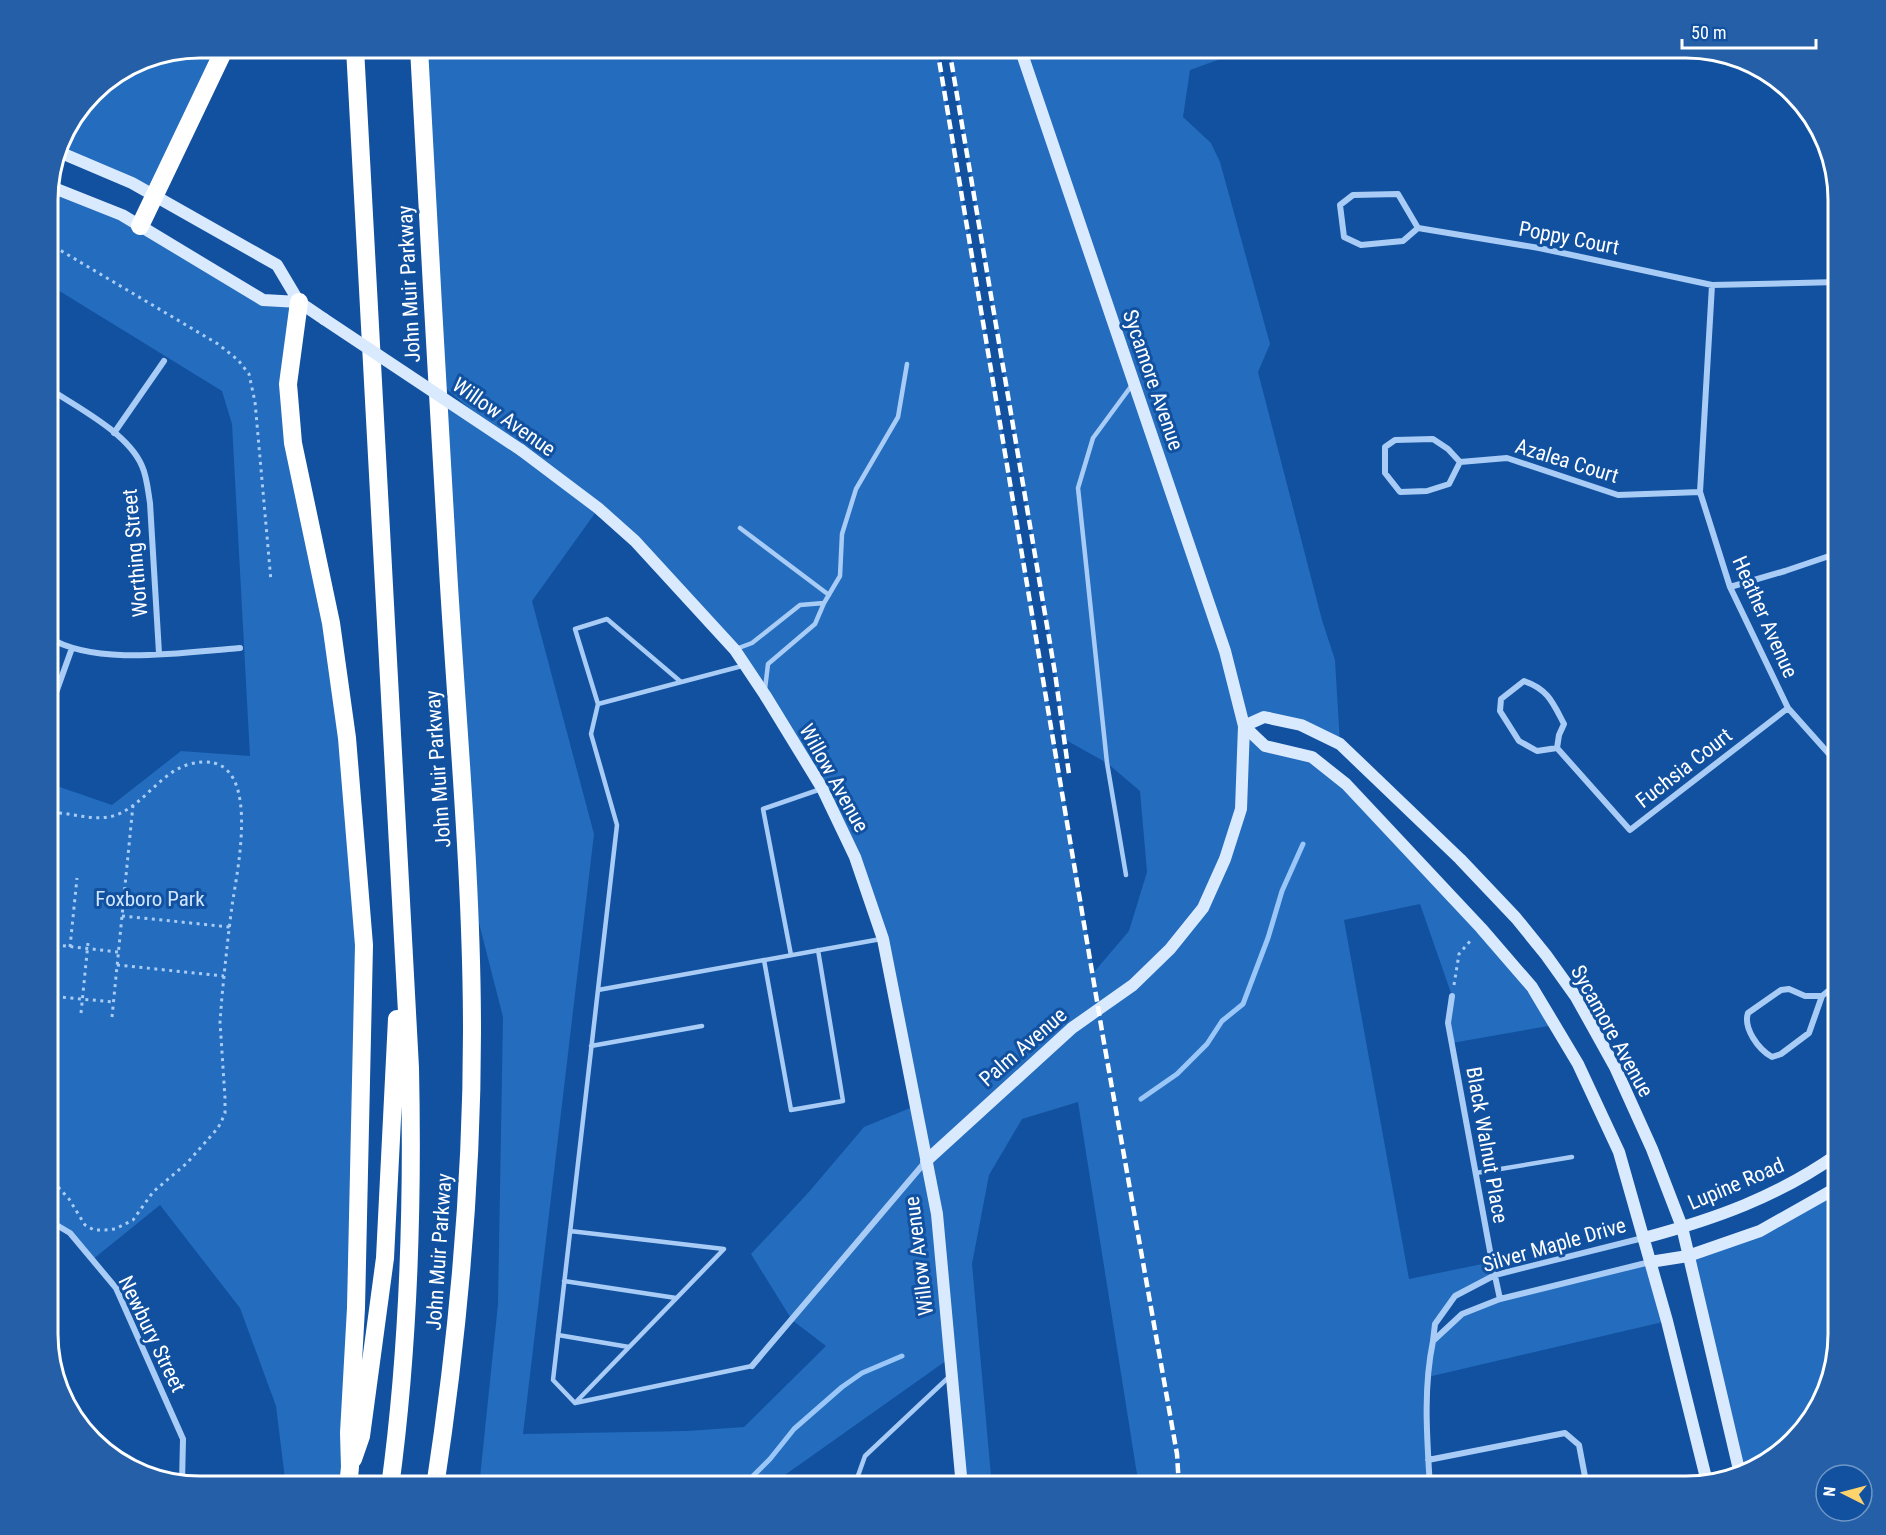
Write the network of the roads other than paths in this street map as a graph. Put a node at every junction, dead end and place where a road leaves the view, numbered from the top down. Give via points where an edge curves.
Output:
1 (220, 59) edge
2 (356, 59) edge
3 (420, 59) edge
4 (1024, 59) edge
5 (66, 155) edge
6 (59, 190) edge
7 (154, 196) junction
8 (140, 226) junction
9 (1418, 228) junction
10 (1828, 282) edge
11 (1712, 285) junction
12 (299, 302) junction
13 (164, 361) dead end
14 (907, 363) dead end
15 (1134, 383) junction
16 (59, 396) edge
17 (114, 433) junction
18 (1460, 462) junction
19 (1700, 492) junction
20 (740, 528) dead end
21 (1828, 556) edge
22 (1730, 587) junction
23 (829, 595) junction
24 (824, 603) junction
25 (59, 643) edge
26 (72, 648) junction
27 (240, 648) dead end
28 (735, 650) junction
29 (159, 653) junction
30 (745, 666) junction
31 (681, 682) junction
32 (59, 684) edge
33 (765, 694) junction
34 (598, 704) junction
35 (1788, 708) junction
36 (1244, 726) junction
37 (1557, 748) junction
38 (1828, 753) edge
39 (822, 788) junction
40 (1126, 875) dead end
41 (402, 915) junction
42 (884, 939) junction
43 (818, 950) junction
44 (791, 955) junction
45 (764, 960) junction
46 (598, 990) junction
47 (1828, 991) edge
48 (1452, 996) road end
49 (1822, 996) junction
50 (702, 1026) dead end
51 (591, 1046) junction
52 (1572, 1157) dead end
53 (1828, 1160) edge
54 (926, 1161) junction
55 (1476, 1173) junction
56 (1828, 1193) edge
57 (59, 1226) edge
58 (1682, 1227) junction
59 (570, 1231) junction
60 (1644, 1238) junction
61 (1688, 1256) junction
62 (1650, 1262) junction
63 (1495, 1275) junction
64 (564, 1281) junction
65 (676, 1298) junction
66 (1500, 1299) junction
67 (558, 1335) junction
68 (1433, 1341) junction
69 (629, 1347) junction
70 (752, 1366) joint
71 (952, 1374) junction
72 (574, 1403) junction
73 (1428, 1460) junction
74 (350, 1467) junction
75 (1738, 1467) edge
76 (182, 1475) edge
77 (1705, 1475) edge
78 (349, 1476) edge
79 (391, 1476) edge
80 (437, 1476) edge
81 (858, 1476) edge
82 (961, 1476) edge
83 (1429, 1476) edge
84 (1585, 1476) edge

1 - 7 highway
2 - 41 highway, John Muir Parkway
3 - 80 highway, John Muir Parkway via 468,880 472,1034 463,1263
4 - 15 street, Sycamore Avenue
5 - 7 street, Willow Avenue
6 - 8 street
7 - 8 highway
7 - 12 street, Willow Avenue via 277,265
8 - 12 street via 263,300
9 - 9 street via 1398,194 1353,195 1340,205 1344,237 1361,245 1403,242
9 - 11 street, Poppy Court via 1539,248
10 - 11 street, Poppy Court
11 - 19 street, Heather Avenue
12 - 28 street, Willow Avenue, bridge via 521,450 598,508 635,541
12 - 74 highway via 288,384 293,443 332,623 347,738 364,945
13 - 17 street
14 - 23 lane via 898,417 856,489 842,534 840,576
15 - 36 street, Sycamore Avenue via 1225,651
15 - 40 lane via 1093,438 1078,488 1107,763
16 - 17 street, Worthing Street
17 - 29 street, Worthing Street via 142,465 147,483
18 - 18 street via 1433,439 1395,440 1385,447 1385,473 1400,492 1427,491 1449,484
18 - 19 street, Azalea Court via 1508,458 1618,495
19 - 22 street, Heather Avenue
20 - 23 lane
21 - 22 street
22 - 35 street, Heather Avenue
23 - 24 lane
24 - 28 lane via 800,605 752,643
24 - 33 lane via 815,624 768,664
25 - 26 street
26 - 29 street via 114,656
26 - 32 street
27 - 29 street
28 - 30 street, Willow Avenue
30 - 31 lane
30 - 33 street, Willow Avenue
31 - 34 lane
31 - 34 lane via 608,619 575,629
33 - 39 street, Willow Avenue
34 - 46 lane via 591,734 616,825
35 - 37 street, Fuchsia Court via 1630,831
35 - 38 street, Heather Avenue
36 - 54 street, Palm Avenue via 1242,808 1226,859 1203,908 1170,949 1133,985 1072,1028
36 - 58 street, Sycamore Avenue via 1264,717 1301,725 1340,744 1461,859 1516,918 1576,997 1615,1066
36 - 60 street via 1265,746 1312,757 1346,784 1532,987 1578,1064 1620,1152
37 - 37 street via 1564,724 1538,686 1524,681 1502,699 1500,711 1519,741 1537,751
39 - 42 street, Willow Avenue via 855,856
39 - 44 lane via 763,809
41 - 74 highway via 386,1258 361,1436
41 - 79 highway, John Muir Parkway via 410,1068 411,1225
42 - 43 lane
42 - 54 street, Willow Avenue
43 - 44 lane
43 - 45 lane via 843,1101 822,1105 791,1110
44 - 45 lane
45 - 46 lane
46 - 51 lane
47 - 49 street
48 - 55 street, Black Walnut Place via 1448,1023
49 - 49 street via 1781,990 1748,1013 1748,1029 1766,1053 1772,1057 1781,1054 1809,1032
50 - 51 lane
51 - 59 lane
52 - 55 lane
53 - 58 street, Lupine Road via 1776,1192
54 - 70 street, Palm Avenue
54 - 71 street, Willow Avenue via 937,1214
55 - 63 street, Black Walnut Place
56 - 61 street via 1760,1231
57 - 76 street, Newbury Street via 70,1233 116,1288 183,1439
58 - 60 street, Lupine Road
58 - 61 street, Sycamore Avenue
59 - 64 lane
59 - 65 lane via 724,1249
60 - 62 street
60 - 63 street, Silver Maple Drive
61 - 62 street
61 - 75 street, Sycamore Avenue
62 - 66 street, Silver Maple Drive
62 - 77 street
63 - 66 street, Black Walnut Place
63 - 68 street, Silver Maple Drive via 1455,1296 1436,1324
64 - 65 lane
64 - 67 lane
65 - 69 lane
66 - 68 street, Silver Maple Drive via 1462,1314
67 - 69 lane
67 - 72 lane via 553,1380
68 - 73 street, Silver Maple Drive via 1426,1418
69 - 72 lane
70 - 72 lane
71 - 81 lane via 865,1455
71 - 82 street, Willow Avenue
73 - 83 street, Silver Maple Drive
73 - 84 street via 1565,1433 1579,1445
74 - 78 highway

